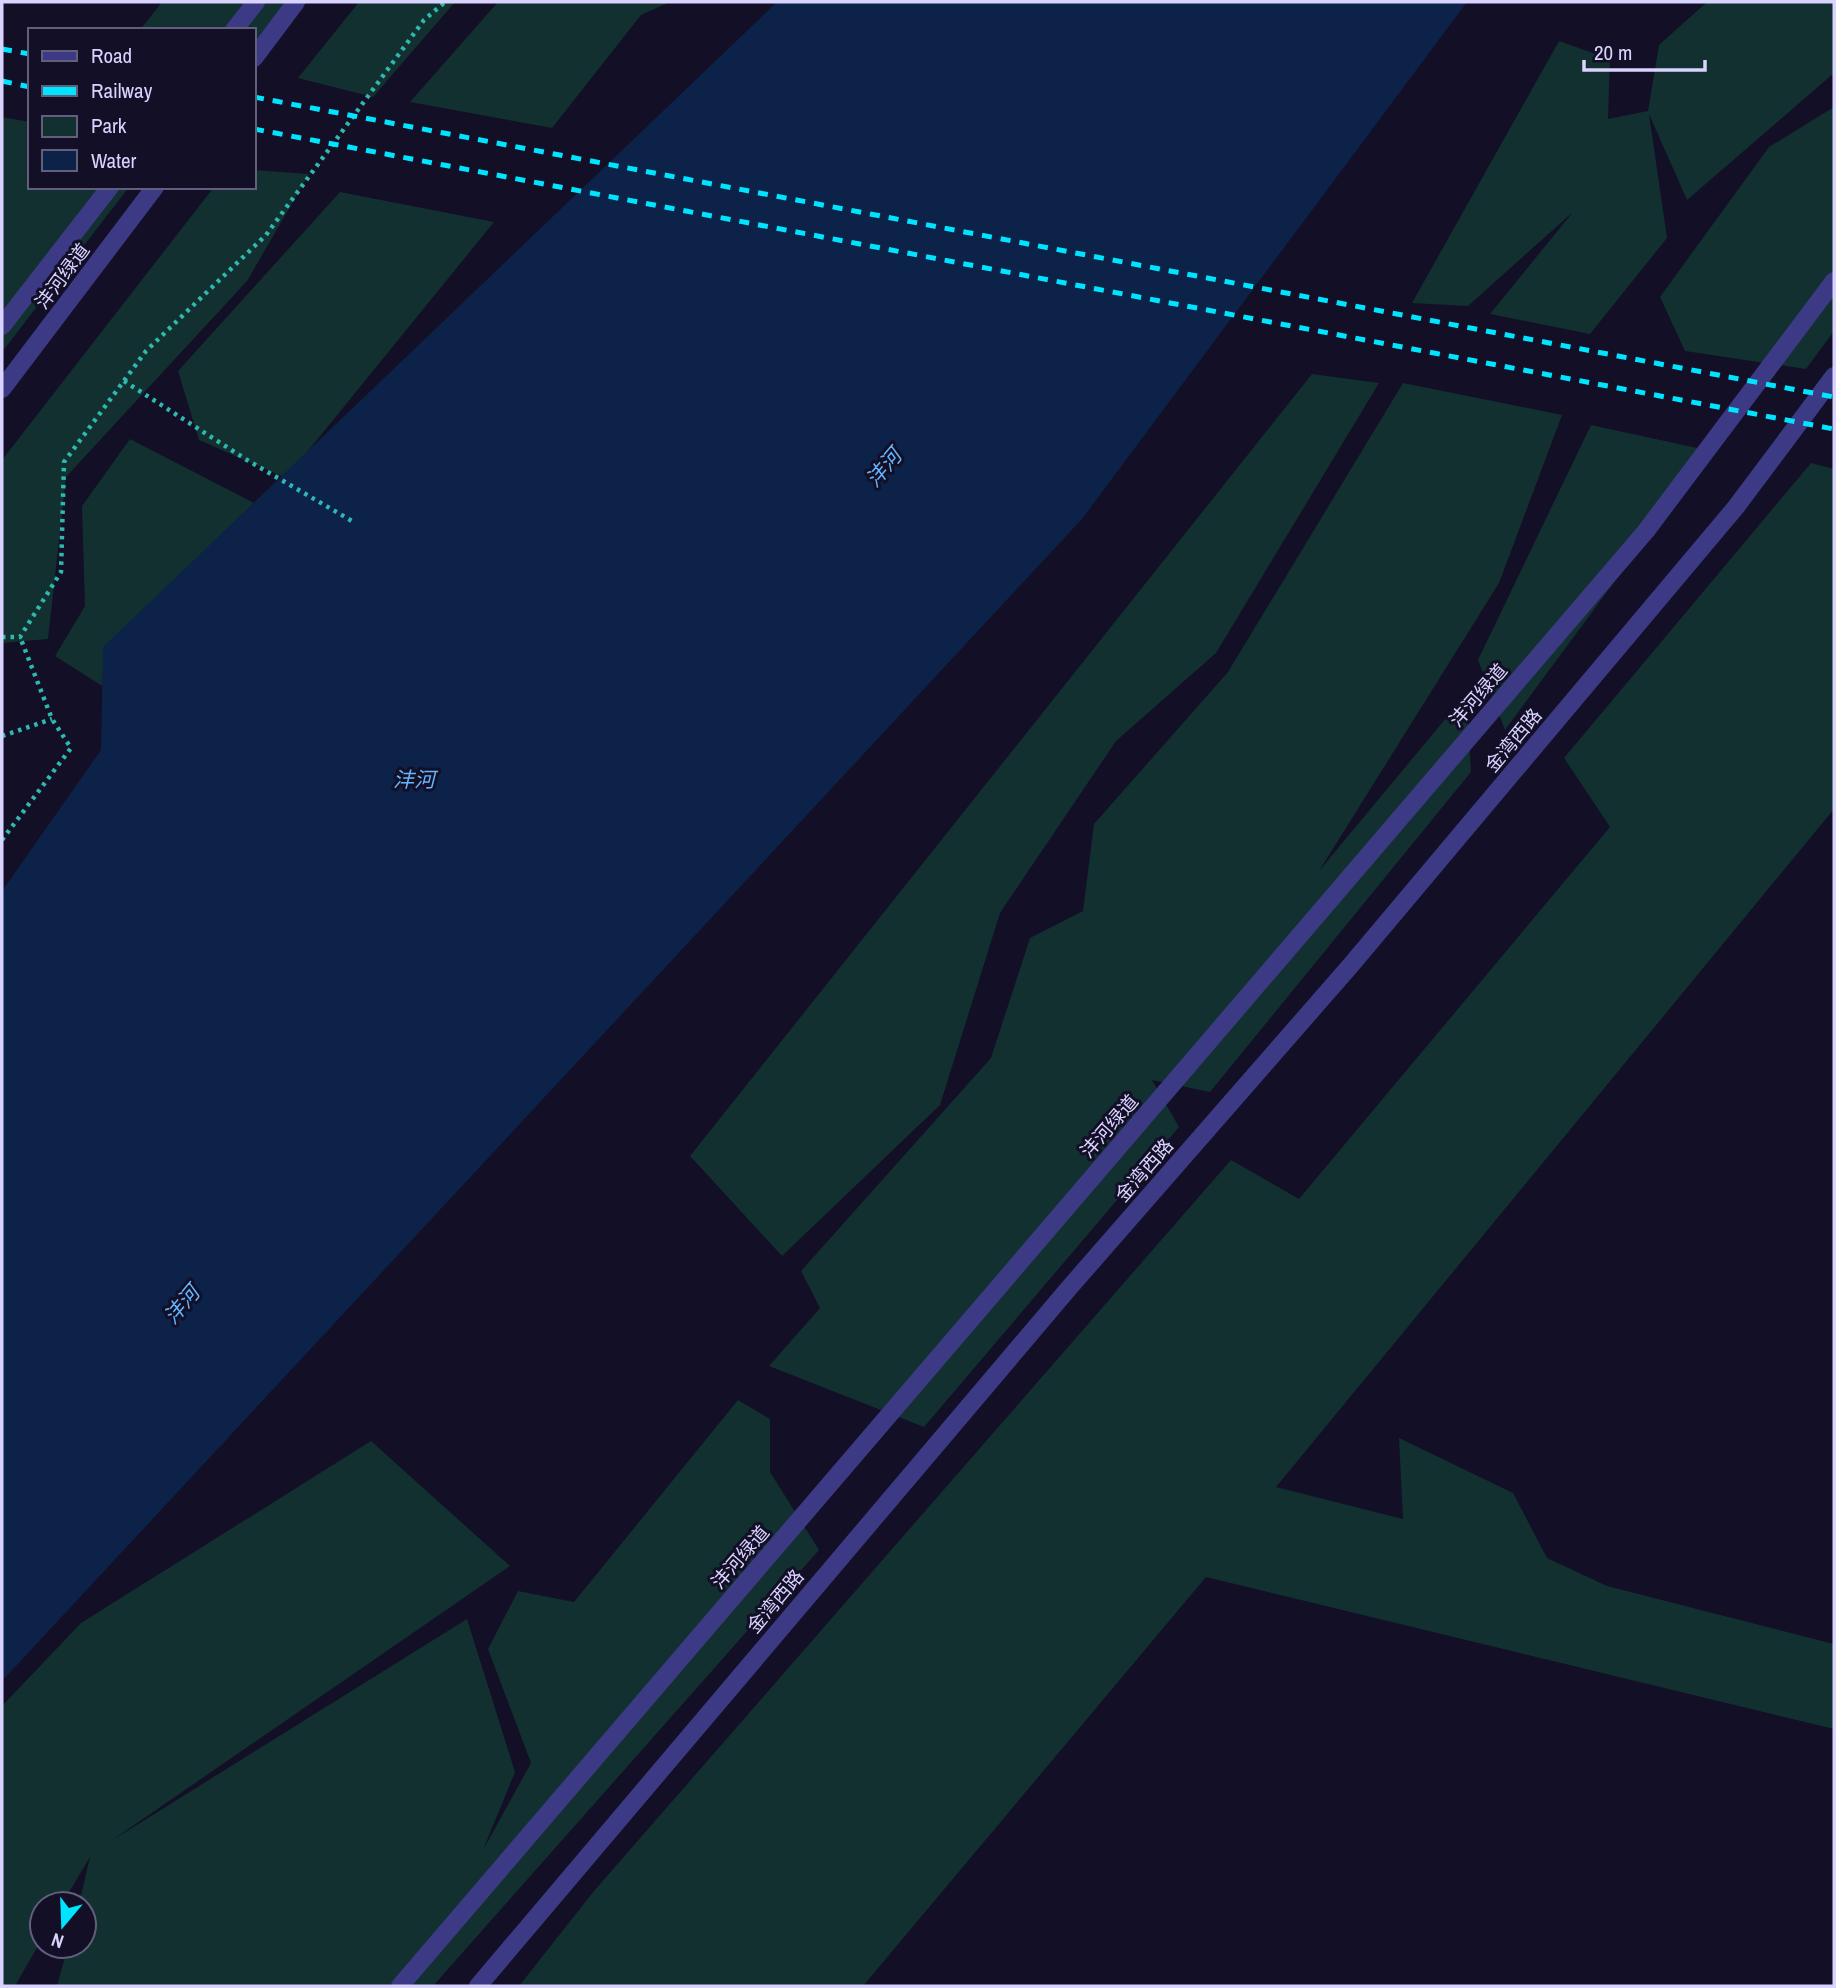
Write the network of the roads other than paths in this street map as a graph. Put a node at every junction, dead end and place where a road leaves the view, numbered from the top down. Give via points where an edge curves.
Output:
1 (256, 2) edge
2 (296, 2) edge
3 (236, 28) edge
4 (256, 55) edge
5 (108, 189) edge
6 (153, 189) edge
7 (1834, 281) edge
8 (2, 326) edge
9 (1834, 376) edge
10 (2, 389) edge
11 (400, 1986) edge
12 (478, 1986) edge

1 - 3 street
2 - 4 street
5 - 8 street
6 - 10 street, 沣河绿道
7 - 11 street, 沣河绿道 via 1646,531
9 - 12 street, 金湾西路 via 1736,507 1396,912 1042,1319

